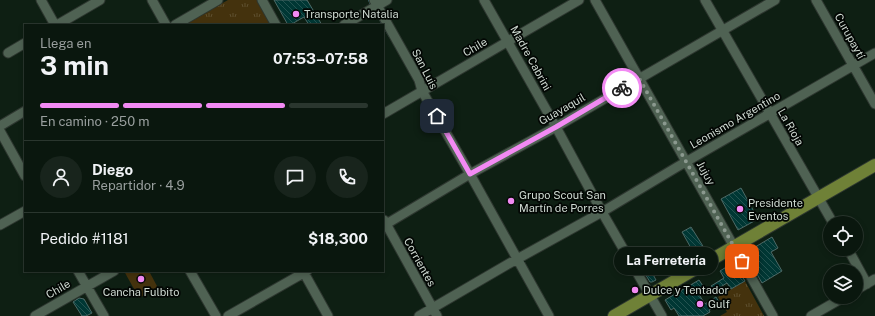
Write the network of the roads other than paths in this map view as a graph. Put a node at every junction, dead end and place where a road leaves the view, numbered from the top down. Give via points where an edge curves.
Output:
1 (41, 0) edge
2 (100, 0) edge
3 (152, 0) edge
4 (218, 0) edge
5 (262, 0) edge
6 (387, 0) edge
7 (484, 0) edge
8 (579, 0) edge
9 (595, 0) edge
10 (705, 0) edge
11 (775, 0) edge
12 (816, 0) edge
13 (374, 5) edge
14 (55, 24) edge
15 (58, 24) edge
16 (165, 24) edge
17 (177, 24) edge
18 (275, 24) edge
19 (346, 24) edge
20 (723, 30) junction
21 (508, 42) junction
22 (24, 44) edge
23 (8, 53) dead end
24 (875, 53) edge
25 (853, 66) junction
26 (639, 78) junction
27 (422, 91) junction
28 (875, 104) edge
29 (24, 113) edge
30 (384, 113) edge
31 (770, 114) junction
32 (0, 126) edge
33 (556, 127) junction
34 (0, 131) edge
35 (686, 162) junction
36 (875, 165) edge
37 (24, 174) edge
38 (470, 174) junction
39 (818, 198) junction
40 (24, 212) edge
41 (602, 212) junction
42 (829, 216) edge
43 (384, 223) edge
44 (0, 225) edge
45 (734, 247) junction
46 (853, 256) edge
47 (518, 259) junction
48 (79, 272) edge
49 (112, 272) edge
50 (191, 272) edge
51 (305, 272) edge
52 (871, 282) edge
53 (87, 287) junction
54 (650, 295) junction
55 (832, 304) edge
56 (435, 312) edge
57 (814, 315) edge
58 (35, 316) edge
59 (104, 316) edge
60 (216, 316) edge
61 (228, 316) edge
62 (328, 316) edge
63 (420, 316) edge
64 (548, 316) edge
65 (614, 316) edge
66 (662, 316) edge
67 (773, 316) edge

1 - 14 street
2 - 15 street
3 - 16 street
4 - 17 street
5 - 18 street
6 - 13 street
7 - 21 street, Madre Cabrini
8 - 21 street, Chile
9 - 26 street, Jujuy
10 - 20 street, La Rioja
11 - 20 street, Guayaquil
12 - 25 street, Curupaytí
13 - 19 street
13 - 27 street, San Luis
20 - 26 street, Guayaquil
20 - 31 street, La Rioja
21 - 27 street, Chile
21 - 33 street, Madre Cabrini
22 - 23 street
24 - 25 street, Leonismo Argentino
25 - 28 street, Curupaytí
25 - 31 street, Leonismo Argentino
26 - 33 street, Guayaquil
26 - 35 street, Jujuy
27 - 30 street, Chile
27 - 38 street, San Luis
29 - 32 street
31 - 35 street, Leonismo Argentino
31 - 39 street, La Rioja
33 - 38 street, Guayaquil
33 - 41 street, Madre Cabrini
34 - 37 street
35 - 41 street, Leonismo Argentino
35 - 45 street, Jujuy
36 - 39 main road
38 - 43 street, Guayaquil
38 - 47 street, San Luis
39 - 42 street, La Rioja
39 - 45 main road
40 - 44 street
41 - 47 street, Leonismo Argentino
41 - 54 street, Madre Cabrini
43 - 56 street, Corrientes
45 - 54 main road
45 - 67 street, Jujuy
46 - 52 street
47 - 56 street, Leonismo Argentino
47 - 64 street, San Luis
48 - 53 street
49 - 53 street, Chile
50 - 60 street
51 - 61 street
51 - 62 street
53 - 58 street, Chile
53 - 59 street
54 - 65 main road
54 - 66 street, Madre Cabrini
55 - 57 street
56 - 63 street, Leonismo Argentino

